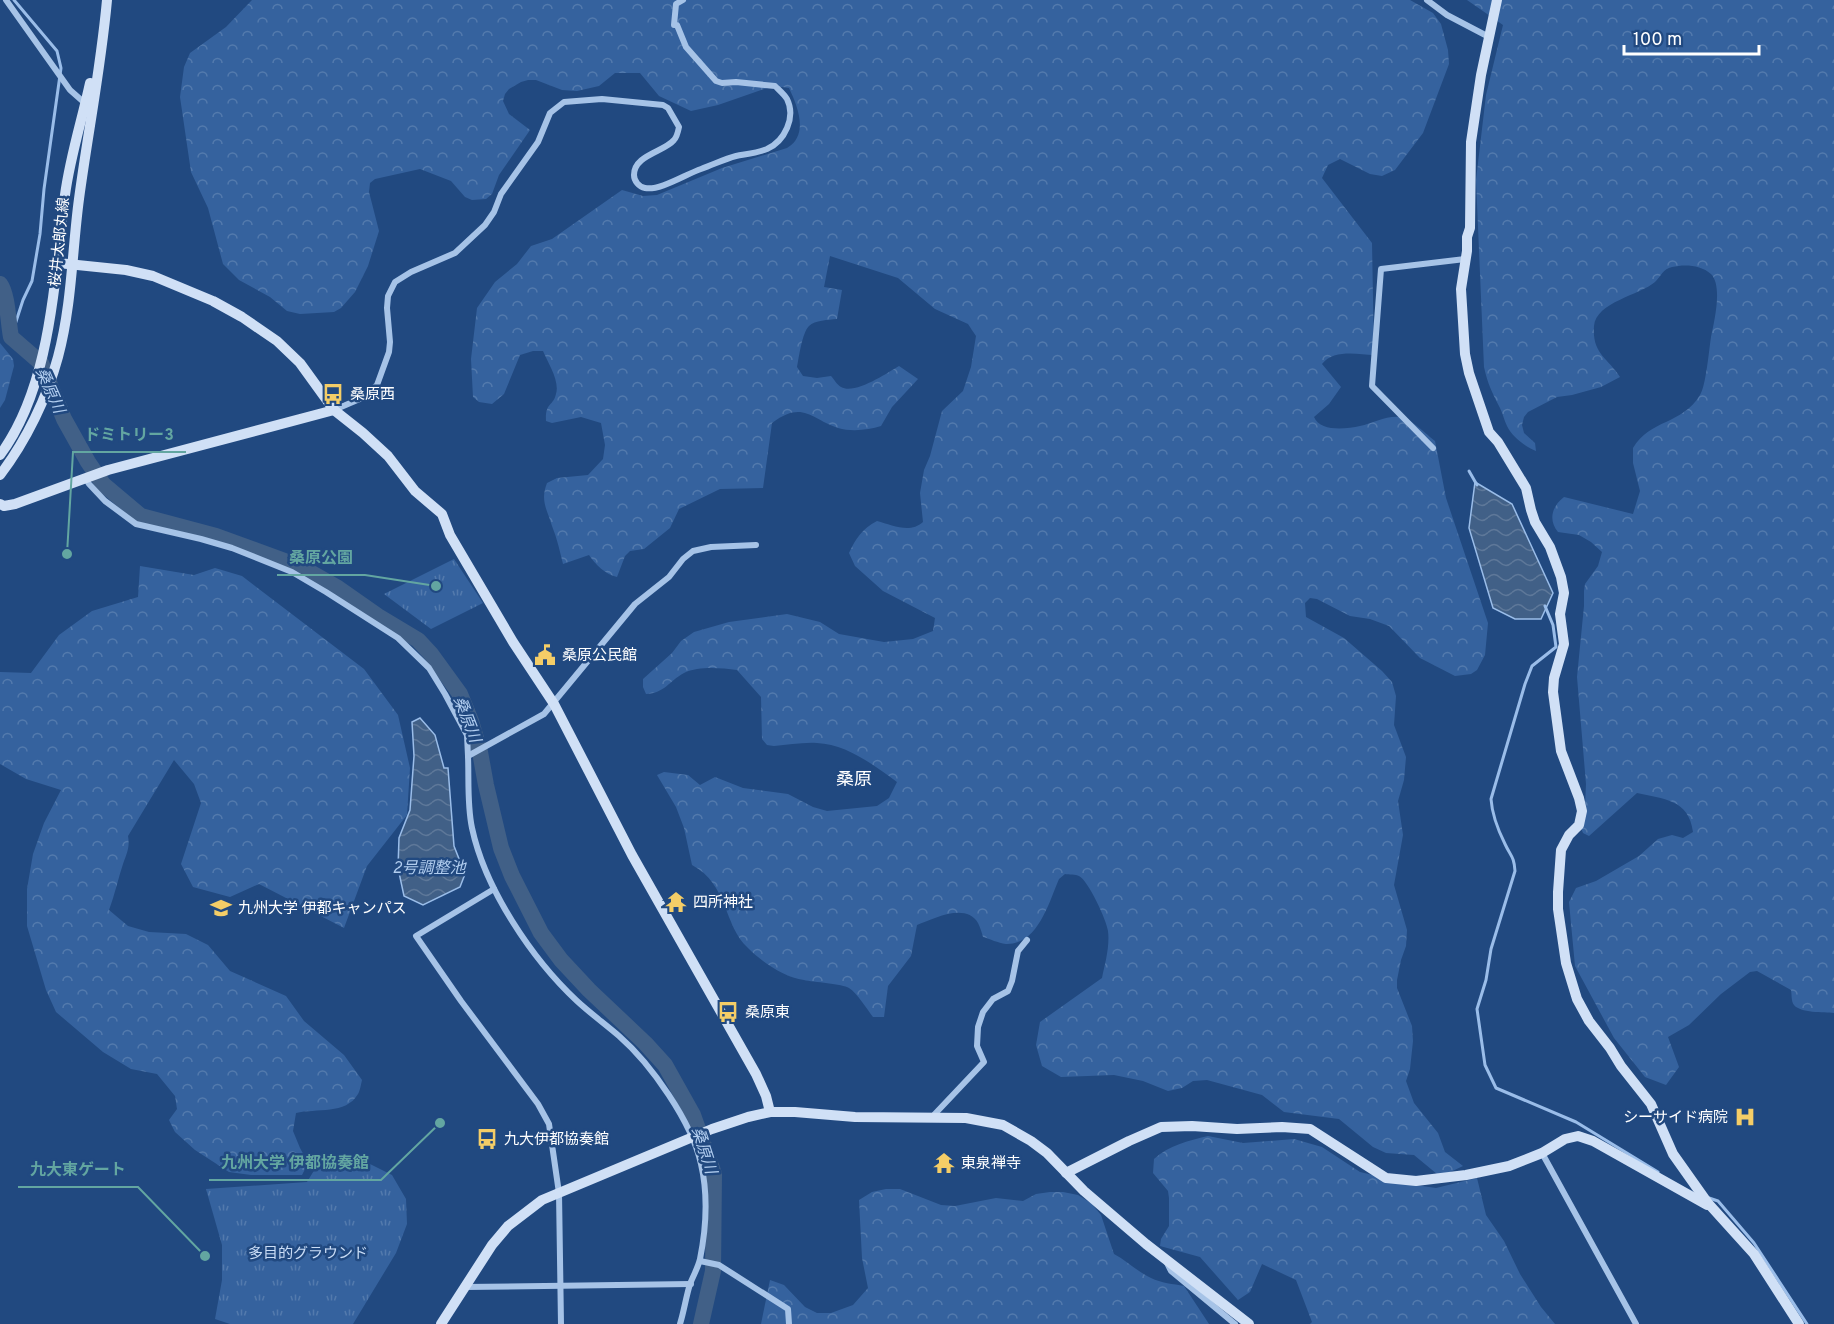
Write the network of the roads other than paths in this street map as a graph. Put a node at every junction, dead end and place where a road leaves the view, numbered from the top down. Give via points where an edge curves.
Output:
1 (6, 0) edge
2 (107, 0) edge
3 (683, 0) edge
4 (1427, 0) edge
5 (1497, 0) edge
6 (1489, 37) junction
7 (89, 106) junction
8 (1465, 259) junction
9 (58, 263) junction
10 (72, 265) junction
11 (334, 410) junction
12 (1433, 448) dead end
13 (0, 455) edge
14 (0, 475) edge
15 (88, 478) junction
16 (0, 504) edge
17 (756, 545) dead end
18 (554, 704) junction
19 (471, 755) junction
20 (494, 889) junction
21 (1027, 940) dead end
22 (770, 1112) junction
23 (931, 1118) junction
24 (692, 1137) junction
25 (1542, 1153) junction
26 (1066, 1173) junction
27 (559, 1193) junction
28 (1709, 1205) junction
29 (1165, 1260) junction
30 (700, 1261) junction
31 (690, 1284) junction
32 (465, 1287) junction
33 (561, 1287) junction
34 (441, 1324) edge
35 (561, 1324) edge
36 (680, 1324) edge
37 (789, 1324) edge
38 (1235, 1324) edge
39 (1248, 1324) edge
40 (1636, 1324) edge
41 (1799, 1324) edge

1 - 7 street via 70,90
2 - 7 street, 桜井太郎丸線 via 104,37
3 - 11 street via 676,4 674,25 713,79 719,83 775,86 786,97 789,123 777,143 645,189 635,181 634,172 652,154 674,141 679,128 668,108 602,99 564,102 550,114 535,147 480,230 455,253 395,282 388,296 389,352 377,385 362,398
4 - 6 street
5 - 6 street
6 - 8 street via 1471,142 1470,228
7 - 9 street, 桜井太郎丸線 via 66,192
7 - 10 street, 桜井太郎丸線
8 - 12 street via 1381,269 1372,386
8 - 28 street via 1461,289 1469,373 1489,432 1526,488 1535,522 1550,547 1564,592 1560,614 1564,644 1553,692 1561,751 1581,811 1579,825 1561,850 1559,865 1558,909 1566,963 1577,999 1589,1021 1651,1104 1673,1154
9 - 10 street
9 - 13 street, 桜井太郎丸線 via 45,348 33,388 22,419
10 - 11 street via 153,276 242,317 300,363
10 - 14 street, 桜井太郎丸線 via 58,357 22,442
11 - 15 street
11 - 18 street via 388,456 415,491 442,514 450,535 513,642
15 - 16 street via 15,504
15 - 19 street via 105,501 136,524 201,538 292,573 398,638 429,668 467,735
17 - 18 street via 711,546 683,558 669,577 635,604
18 - 19 street via 544,714
18 - 22 street via 632,855 756,1074
19 - 20 street via 468,789 472,828
20 - 24 street via 510,921 560,982 639,1056
20 - 27 street via 416,936 545,1116
21 - 23 street via 1018,951 1008,991 993,999 978,1027 977,1046 984,1062
22 - 23 street
22 - 24 street
23 - 26 street via 966,1118 1003,1125 1047,1153
24 - 27 street
24 - 30 street via 701,1164 705,1198
25 - 26 street via 1509,1166 1416,1181 1386,1178 1310,1129 1161,1127
25 - 28 street via 1578,1136
25 - 40 street
26 - 29 street
27 - 32 street via 542,1200 508,1226
27 - 33 street
28 - 41 street via 1754,1254
29 - 38 street via 1171,1271
29 - 39 street
30 - 31 street
30 - 37 street via 719,1265 788,1309
31 - 33 street
31 - 36 street
32 - 33 street
32 - 34 street
33 - 35 street

